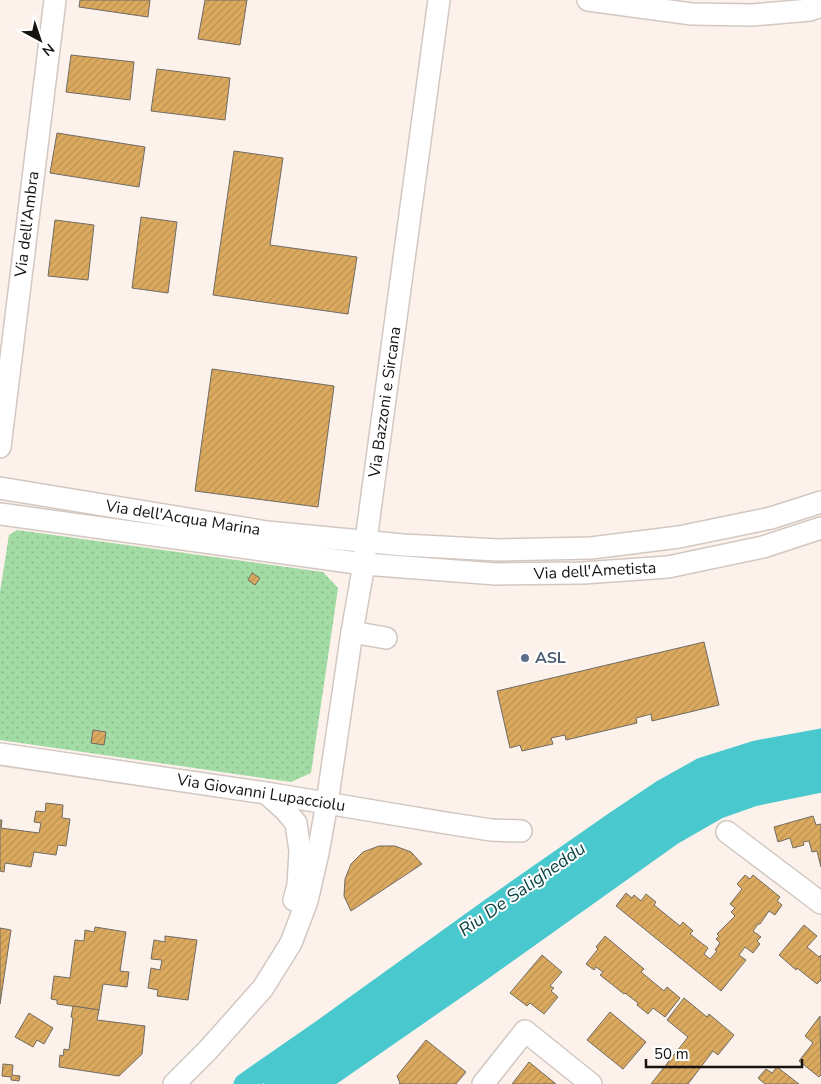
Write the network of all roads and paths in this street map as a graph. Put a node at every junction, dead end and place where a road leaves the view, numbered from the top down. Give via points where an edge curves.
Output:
1 (55, 0) edge
2 (439, 0) edge
3 (588, 0) edge
4 (821, 6) edge
5 (0, 447) edge
6 (0, 488) edge
7 (821, 502) edge
8 (0, 514) edge
9 (821, 528) edge
10 (366, 540) junction
11 (364, 564) junction
12 (352, 632) junction
13 (386, 638) dead end
14 (0, 754) edge
15 (266, 792) junction
16 (327, 803) junction
17 (521, 831) dead end
18 (727, 832) dead end
19 (820, 901) edge
20 (291, 942) junction
21 (174, 1084) edge
22 (483, 1084) edge
23 (591, 1084) edge

1 - 5 street, Via dell'Ambra
2 - 10 street, Via Bazzoni e Sircana
3 - 4 street via 700,14 752,15 810,10
6 - 10 street, Via dell'Acqua Marina via 267,532
7 - 10 street, Via dell'Ametista via 771,518 679,537 591,548 498,550
8 - 11 street, Via dell'Acqua Marina
9 - 11 street, Via dell'Ametista via 763,547 658,568 496,574
10 - 11 street, Via Bazzoni e Sircana
11 - 12 street, Via Bazzoni e Sircana
12 - 13 street
12 - 16 street, Via Bazzoni e Sircana
14 - 15 street, Via Giovanni Lupacciolu
15 - 16 street, Via Giovanni Lupacciolu
15 - 20 street via 296,823 300,851 298,885 289,923
16 - 17 street, Via Giovanni Lupacciolu via 482,828
16 - 20 street, Via Bazzoni e Sircana via 307,901
18 - 19 street
20 - 21 street, Via Bazzoni e Sircana via 263,988
22 - 23 street via 525,1031

